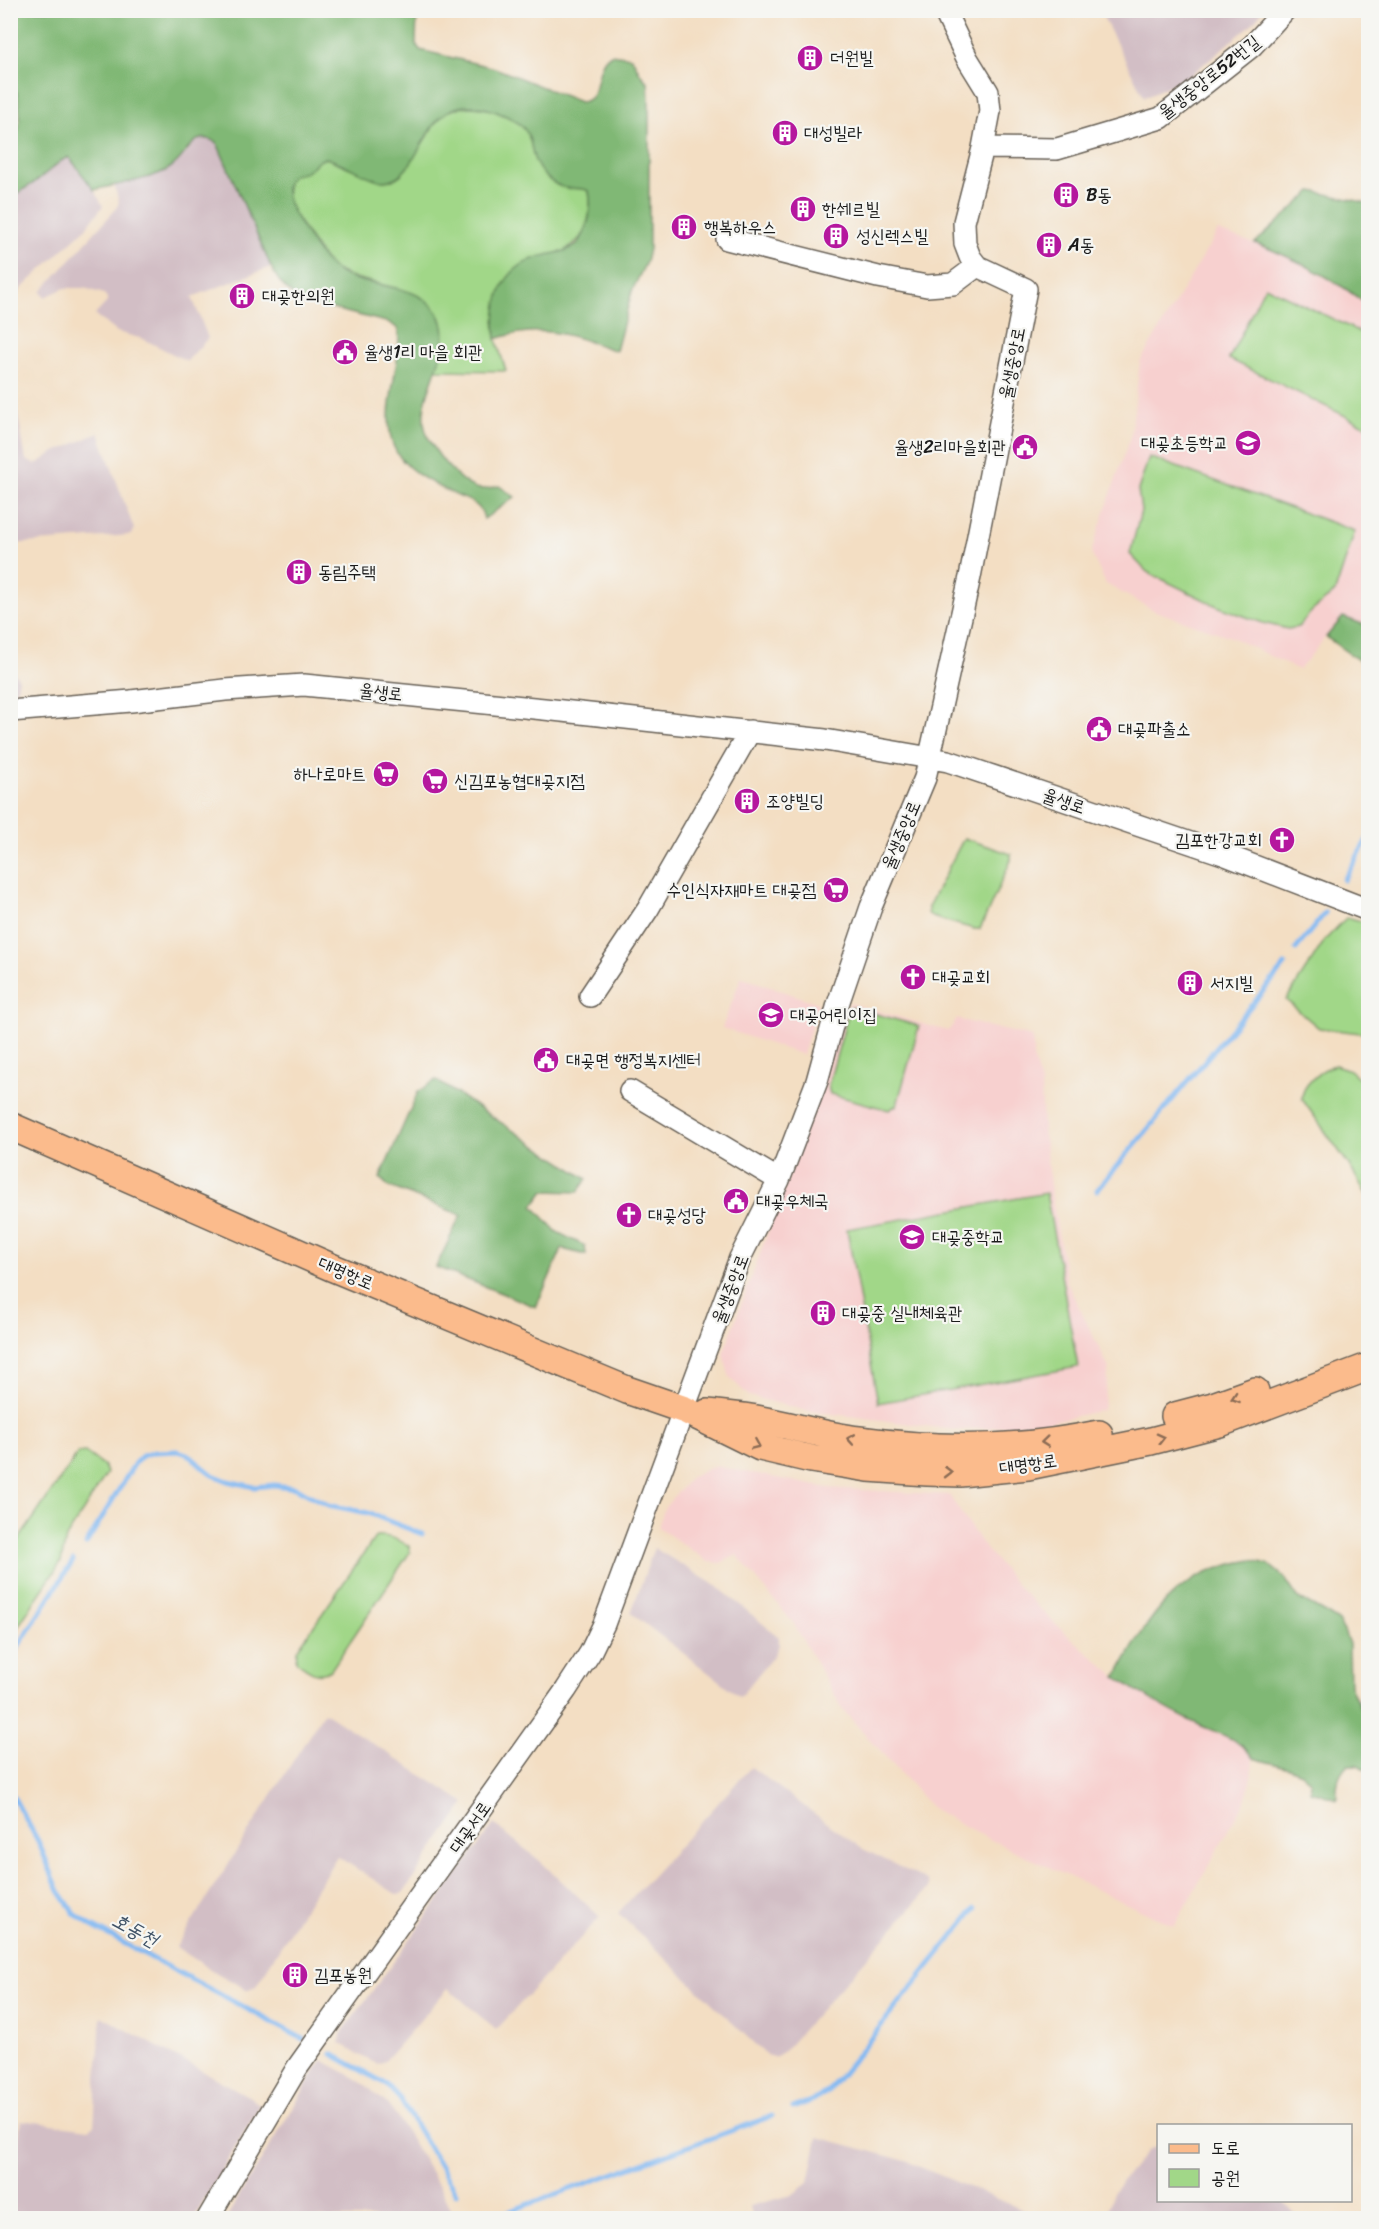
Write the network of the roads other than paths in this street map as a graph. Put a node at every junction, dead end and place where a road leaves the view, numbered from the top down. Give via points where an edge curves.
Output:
1 (944, 10) edge
2 (1285, 10) edge
3 (983, 148) junction
4 (727, 239) dead end
5 (977, 266) junction
6 (10, 711) edge
7 (750, 731) junction
8 (929, 757) junction
9 (1368, 910) edge
10 (590, 996) dead end
11 (630, 1091) dead end
12 (10, 1126) edge
13 (779, 1180) junction
14 (1368, 1349) edge
15 (1368, 1367) edge
16 (685, 1410) junction
17 (208, 2218) edge

1 - 3 street via 988,92 990,111
2 - 3 street, 율생중앙로52번길 via 1252,46 1161,118 1057,149
3 - 5 street via 964,222 965,244
4 - 5 street via 927,286 953,284
5 - 8 street, 율생중앙로 via 1026,289 970,578
6 - 7 street, 율생로 via 304,685
7 - 8 street, 율생로
7 - 10 street via 648,909
8 - 9 street, 율생로 via 1223,854
8 - 13 street, 율생중앙로 via 925,778 870,907 817,1081
11 - 13 street
12 - 16 main road, 대명항로 via 331,1267
13 - 16 street, 율생중앙로 via 740,1258
14 -> 16 main road, 대명항로 via 1213,1406 1114,1431 1024,1444 950,1447 882,1443 760,1419
16 -> 15 main road, 대명항로 via 760,1447 801,1457 868,1468 960,1473 1062,1460 1209,1426
16 - 17 street, 대곶서로 via 615,1598 590,1653 297,2068

